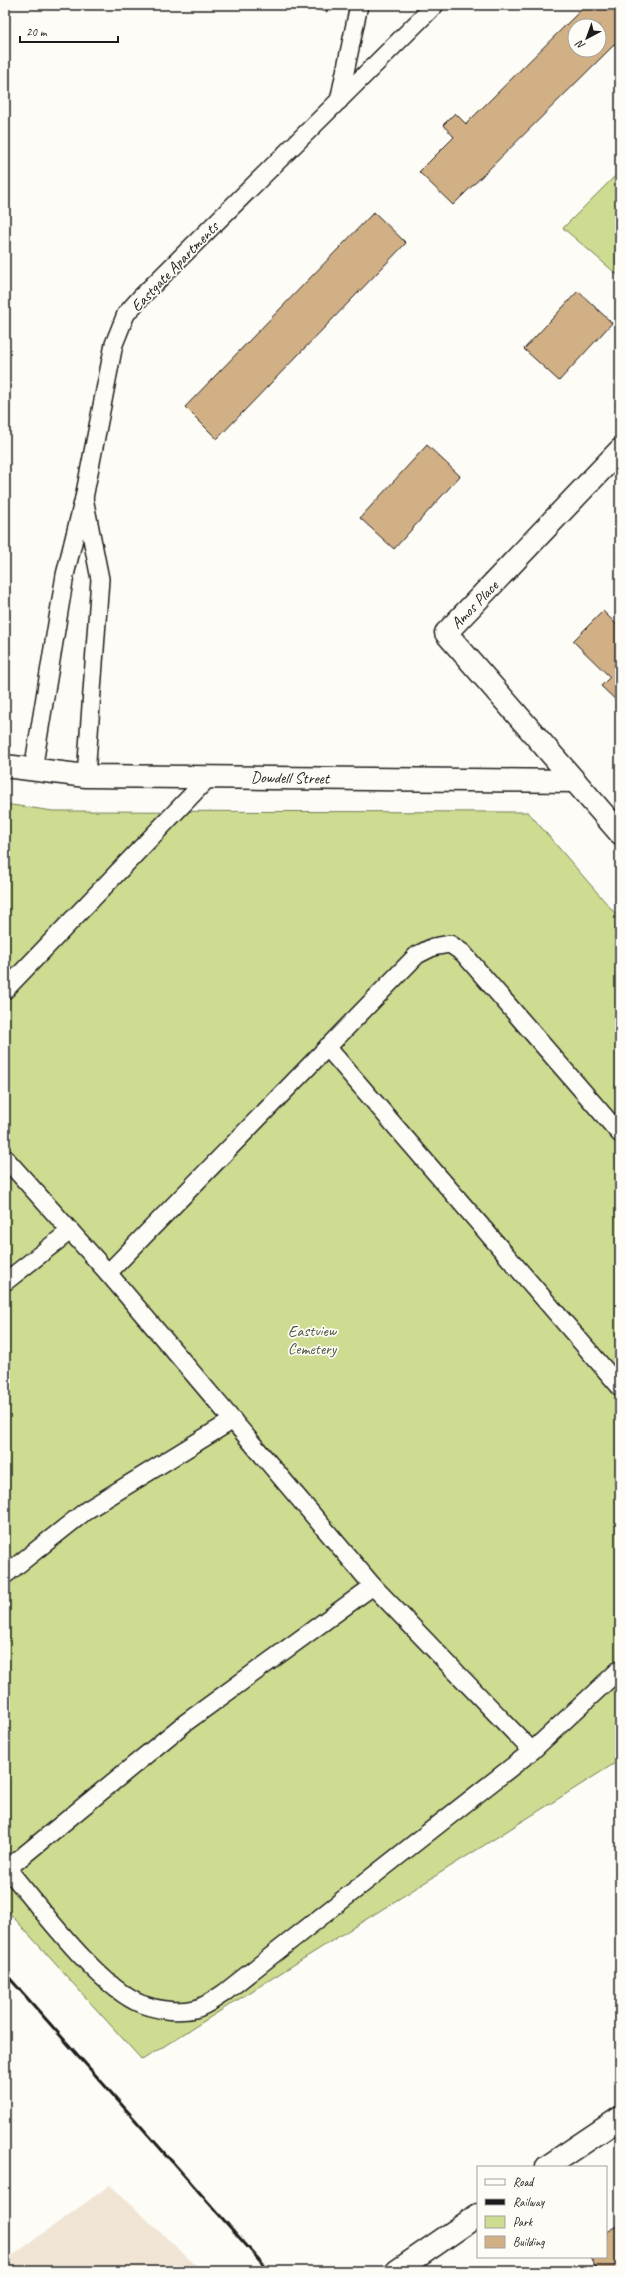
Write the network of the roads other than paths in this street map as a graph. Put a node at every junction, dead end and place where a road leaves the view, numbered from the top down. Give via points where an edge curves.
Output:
1 (359, 5) edge
2 (435, 5) edge
3 (339, 101) junction
4 (620, 450) edge
5 (84, 498) junction
6 (5, 766) edge
7 (33, 770) junction
8 (86, 776) junction
9 (210, 776) junction
10 (575, 781) junction
11 (620, 833) edge
12 (5, 990) edge
13 (327, 1048) junction
14 (620, 1134) edge
15 (5, 1158) edge
16 (70, 1231) junction
17 (108, 1273) junction
18 (5, 1282) edge
19 (620, 1387) edge
20 (233, 1420) junction
21 (5, 1576) edge
22 (373, 1586) junction
23 (620, 1669) edge
24 (532, 1751) junction
25 (6, 1867) edge
26 (620, 2118) edge
27 (548, 2166) edge
28 (477, 2216) edge
29 (397, 2271) edge

1 - 3 lane
2 - 3 lane, Eastgate Apartments
3 - 5 lane, Eastgate Apartments via 126,314 114,344
4 - 10 street, Amos Place via 446,633
5 - 7 lane, Eastgate Apartments via 65,575
5 - 8 lane via 100,579
6 - 7 street, Dowdell Street
7 - 8 street, Dowdell Street
8 - 9 street, Dowdell Street
9 - 10 street, Dowdell Street
9 - 12 lane
10 - 11 street
13 - 14 lane via 416,955 433,947 450,944 463,953
13 - 17 lane
13 - 19 lane
15 - 16 lane
16 - 17 lane
16 - 18 lane
17 - 20 lane
20 - 21 lane via 87,1510
20 - 22 lane
22 - 24 lane
22 - 25 lane via 185,1723
23 - 24 lane
24 - 25 lane via 224,1993 196,2009 170,2011 148,2006 116,1990 90,1965
26 - 27 street
28 - 29 street

